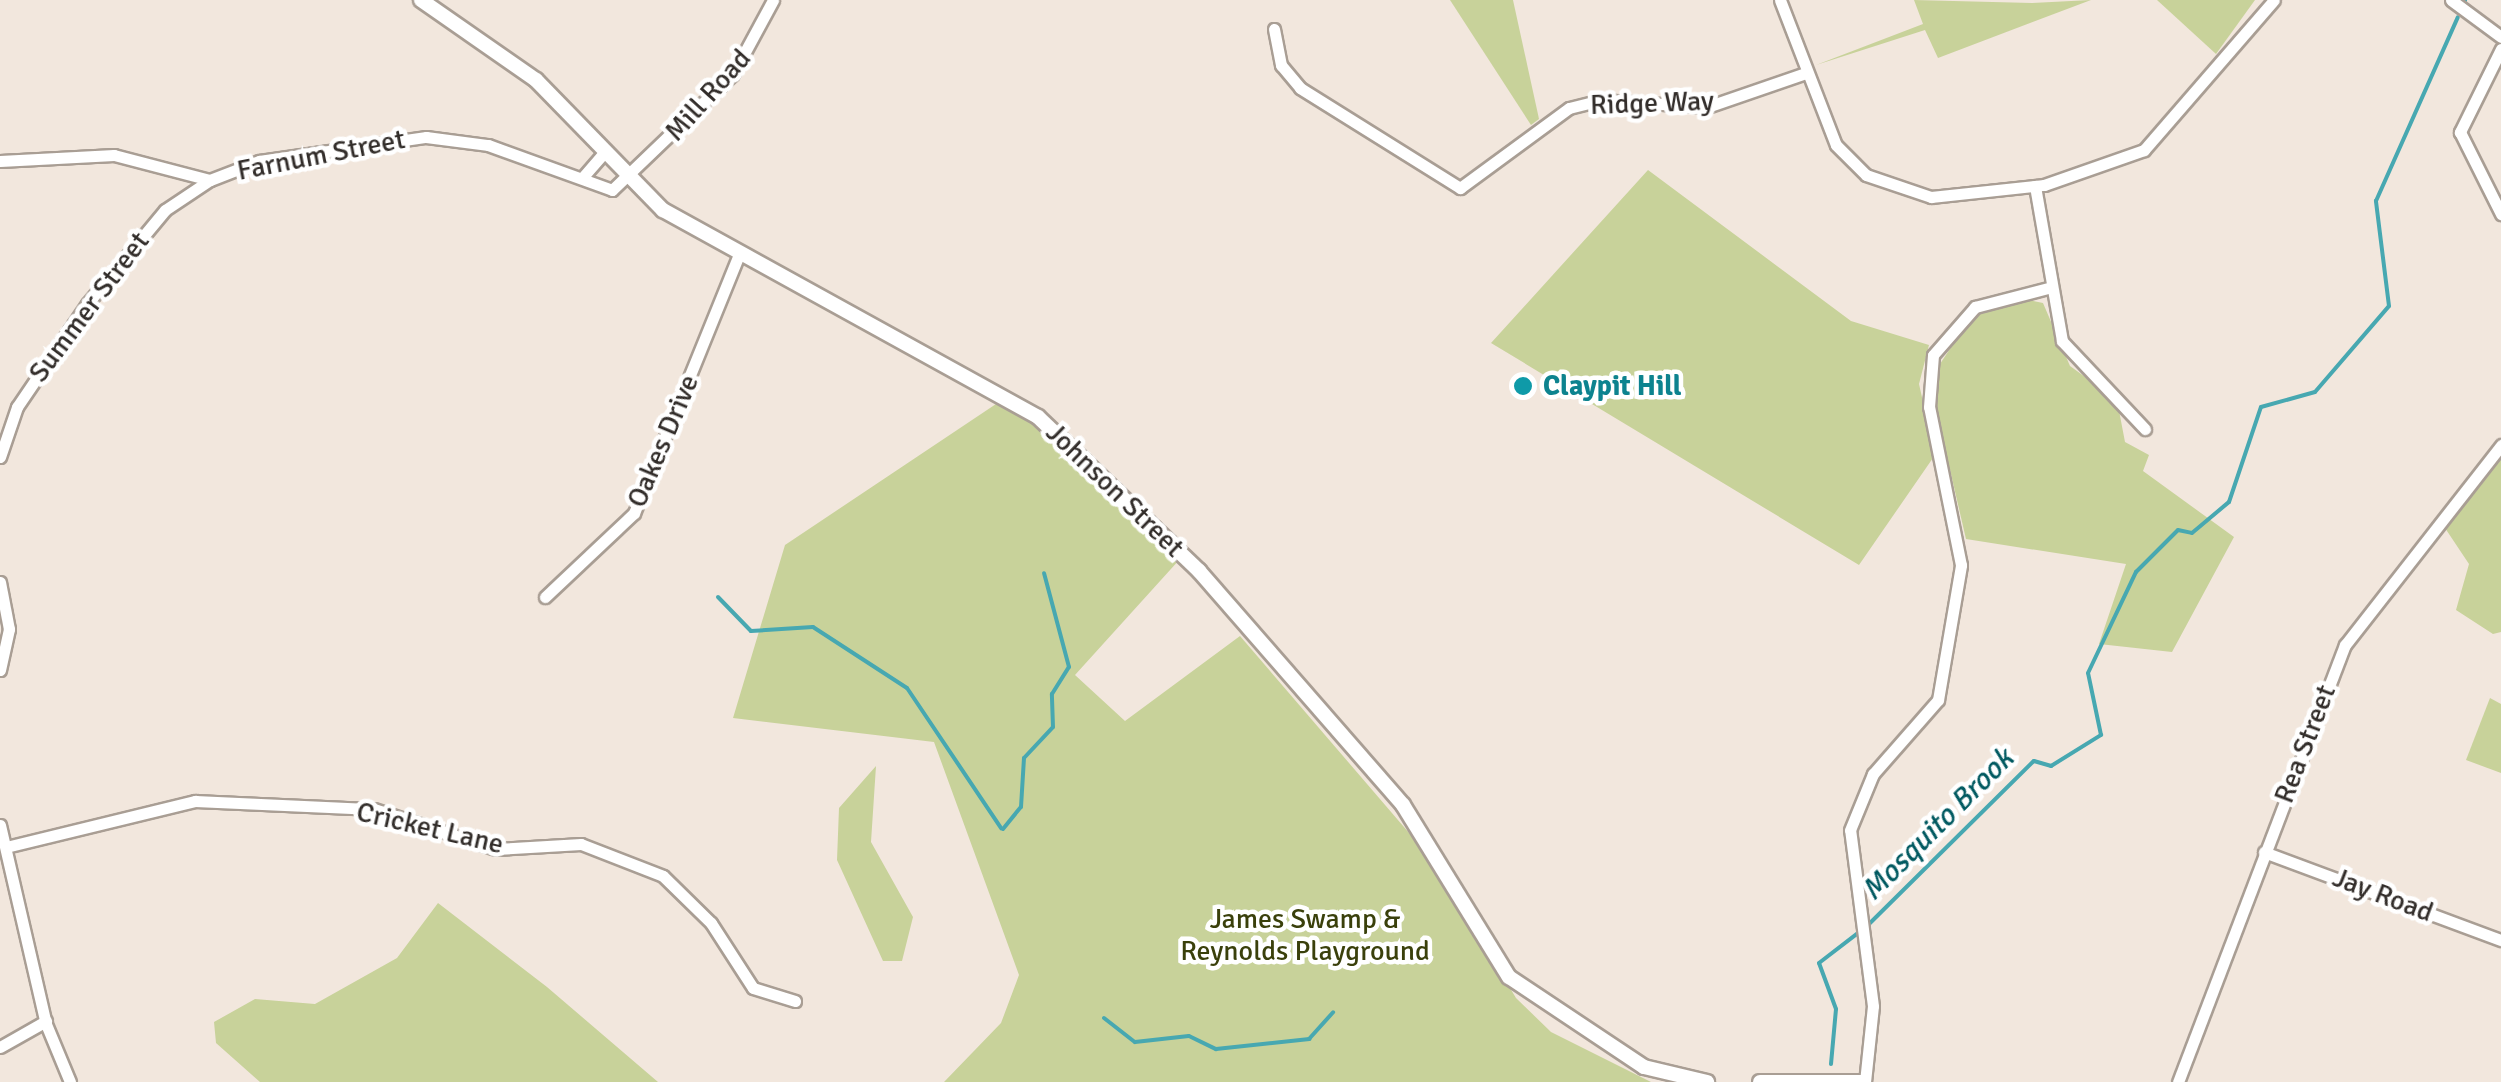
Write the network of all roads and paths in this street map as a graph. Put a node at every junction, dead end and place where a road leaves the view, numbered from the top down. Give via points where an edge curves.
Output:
1 (421, 0) edge
2 (772, 0) edge
3 (1780, 0) edge
4 (2274, 0) edge
5 (2451, 0) edge
6 (1274, 29) dead end
7 (2501, 37) edge
8 (2501, 49) edge
9 (1806, 73) junction
10 (604, 153) junction
11 (0, 161) edge
12 (582, 178) junction
13 (210, 180) junction
14 (628, 180) junction
15 (2035, 186) junction
16 (2501, 214) edge
17 (739, 255) junction
18 (2048, 288) junction
19 (2145, 429) dead end
20 (2501, 445) edge
21 (0, 457) edge
22 (0, 582) edge
23 (545, 598) dead end
24 (0, 670) edge
25 (0, 824) edge
26 (6, 847) junction
27 (2264, 852) junction
28 (2501, 940) edge
29 (796, 1001) dead end
30 (46, 1021) junction
31 (0, 1047) edge
32 (70, 1082) edge
33 (1707, 1082) edge
34 (1760, 1082) edge
35 (1864, 1082) edge
36 (2178, 1082) edge

1 - 10 street, Johnson Street via 495,45
2 - 14 street, Mill Road via 733,74
3 - 9 street
4 - 15 street via 2159,139 2104,170
5 - 7 street
6 - 9 street, Ridge Way via 1281,65 1300,88 1460,188 1569,108 1602,100 1707,107
8 - 16 street via 2460,132
9 - 15 street via 1836,145 1866,175 1931,197
10 - 12 street
10 - 14 street, Johnson Street
11 - 13 street, Farnum Street via 114,155
12 - 13 street, Farnum Street via 488,145 426,136 259,161
12 - 14 street, Farnum Street via 612,190
13 - 21 street, Summer Street via 164,210 86,304 16,407
14 - 17 street, Johnson Street
15 - 18 street
17 - 23 street, Oakes Drive via 634,513
17 - 33 street, Johnson Street via 933,351 1038,416 1199,570 1403,806 1509,977 1604,1046 1665,1075
18 - 19 street via 2069,354
18 - 35 street via 1975,308 1933,355 1930,407 1961,565 1938,700 1880,764 1856,808 1849,866 1872,1006
20 - 27 street, Rea Street via 2357,624
22 - 24 street via 10,628
25 - 26 street
26 - 29 street, Cricket Lane via 195,801 374,809 496,849 581,844 662,876 712,923 753,988
26 - 30 street
27 - 28 street, Jay Road
27 - 36 street, Rea Street
30 - 31 street
30 - 32 street
34 - 35 street

